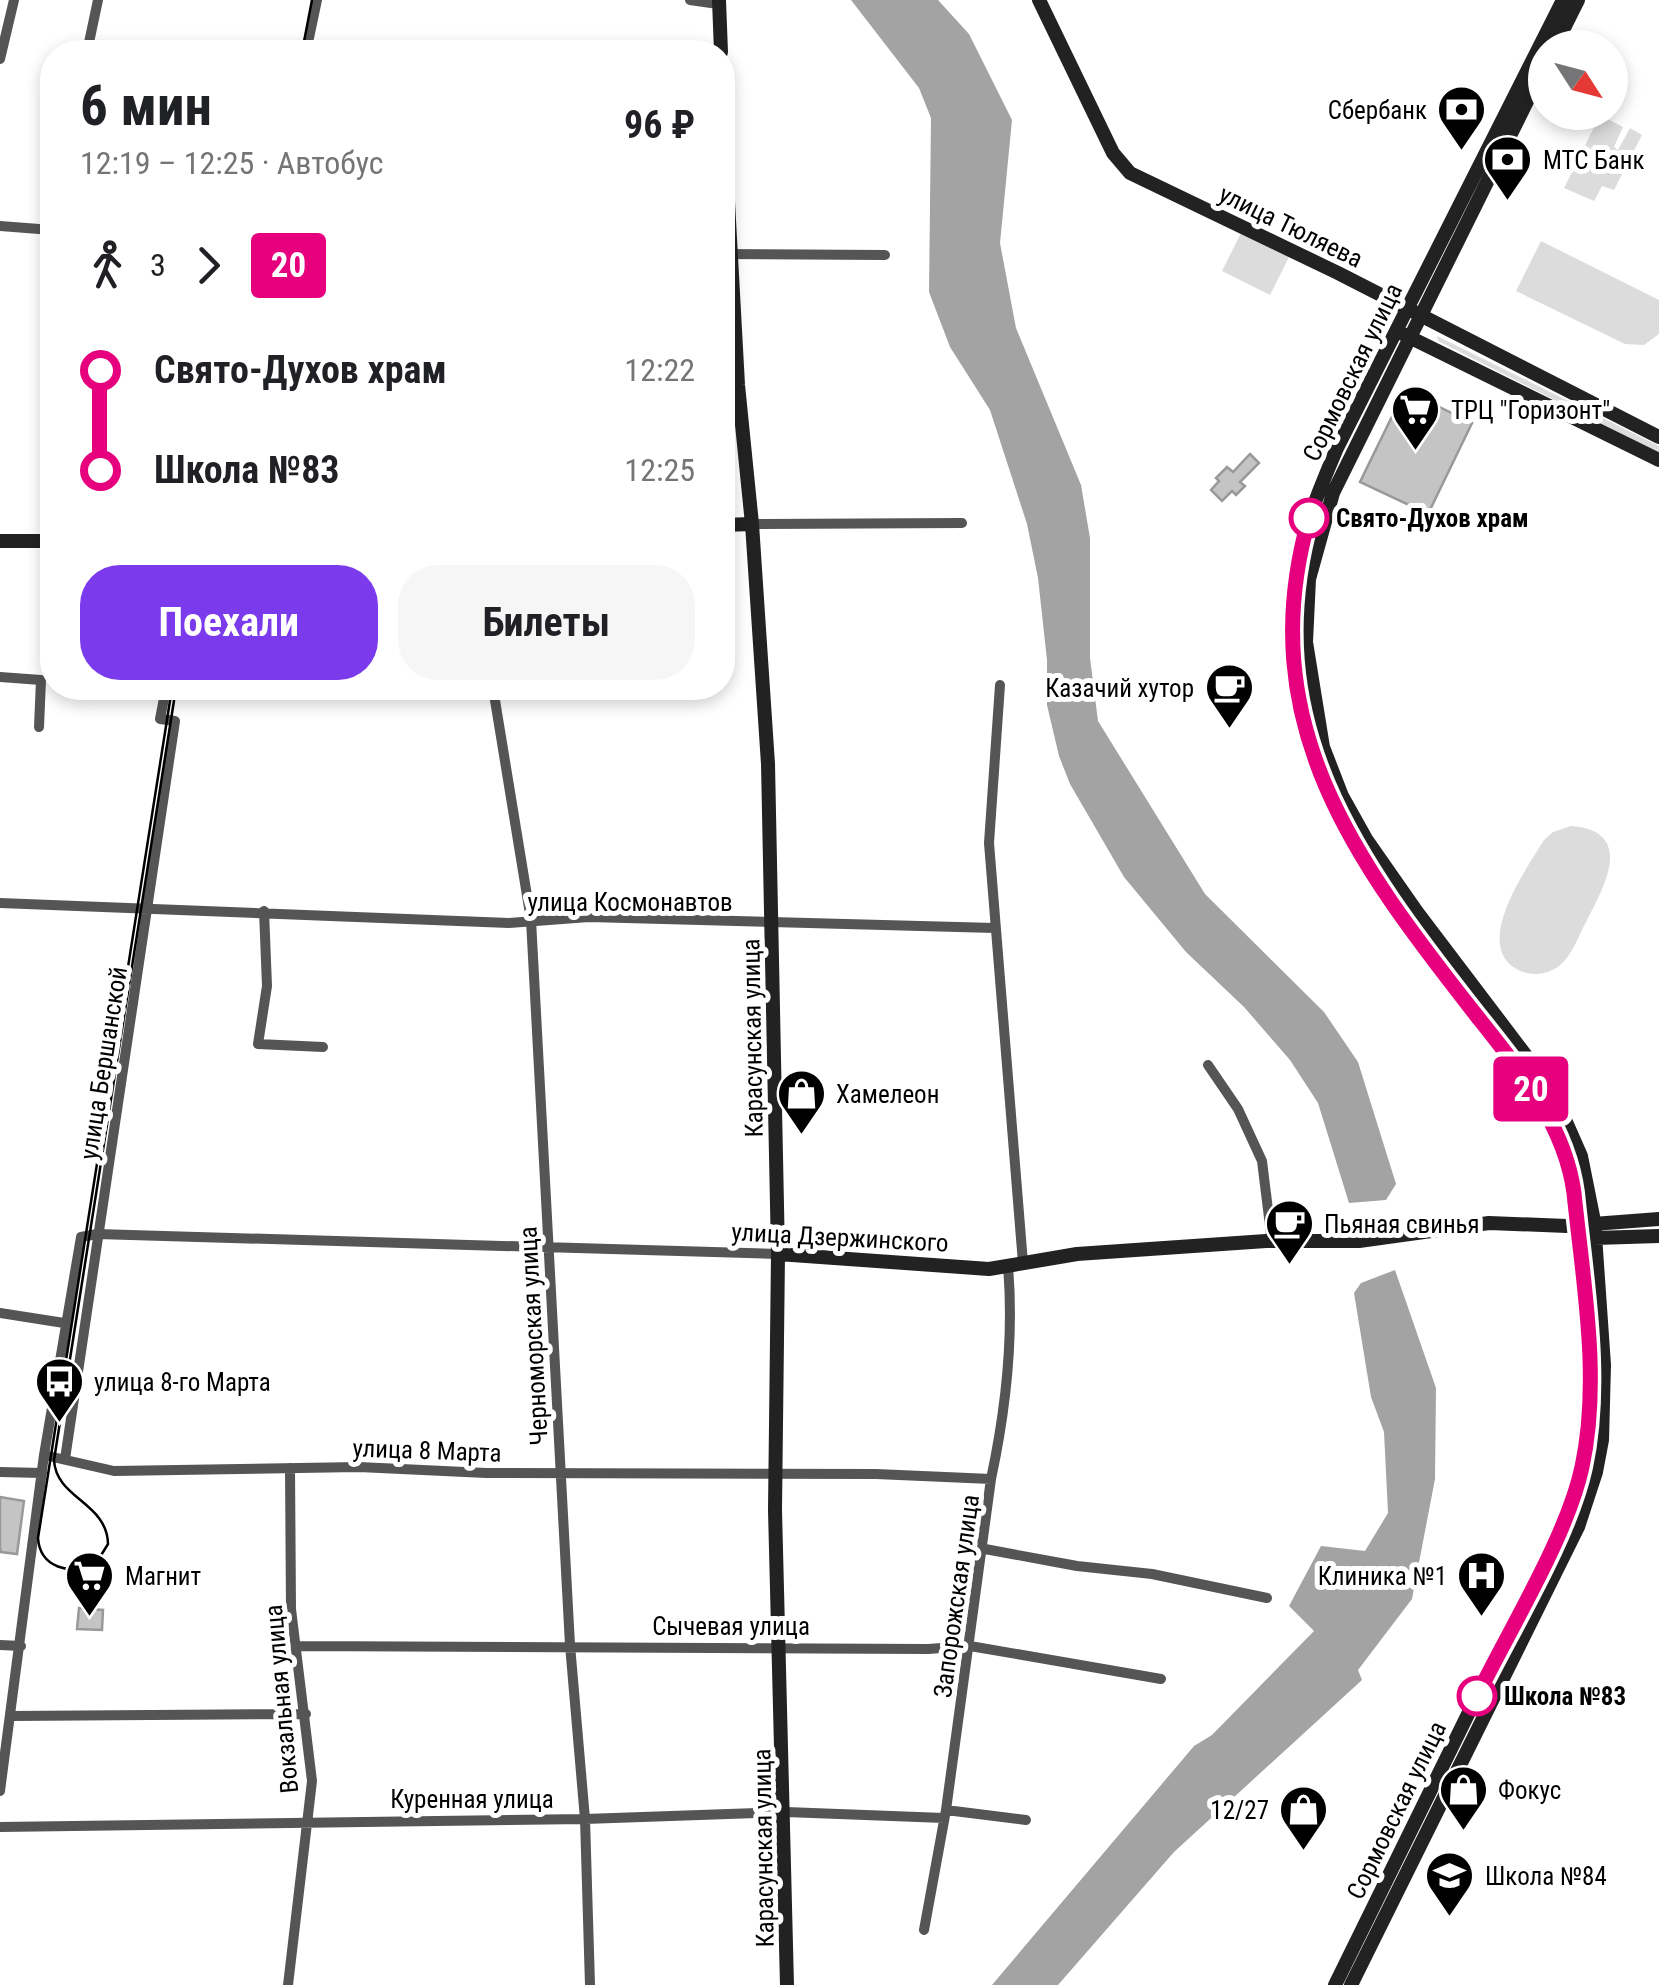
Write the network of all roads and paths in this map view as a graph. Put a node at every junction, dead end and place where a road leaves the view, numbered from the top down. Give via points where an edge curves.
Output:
1 (14, 0) edge
2 (98, 0) edge
3 (316, 0) edge
4 (690, 0) edge
5 (1039, 0) edge
6 (1562, 0) edge
7 (1578, 0) edge
8 (719, 2) edge
9 (1563, 30) edge
10 (90, 40) edge
11 (308, 40) edge
12 (721, 40) edge
13 (0, 59) edge
14 (1528, 97) edge
15 (0, 226) edge
16 (40, 229) edge
17 (735, 255) edge
18 (884, 255) dead end
19 (1413, 313) junction
20 (1402, 334) junction
21 (735, 356) edge
22 (1659, 438) edge
23 (1659, 460) edge
24 (752, 524) junction
25 (962, 524) dead end
26 (735, 525) edge
27 (0, 540) edge
28 (40, 541) edge
29 (0, 677) edge
30 (1000, 685) dead end
31 (164, 700) edge
32 (496, 700) edge
33 (39, 727) dead end
34 (1355, 834) junction
35 (0, 903) edge
36 (146, 911) junction
37 (264, 911) junction
38 (531, 920) junction
39 (773, 924) junction
40 (996, 928) junction
41 (323, 1046) dead end
42 (1208, 1064) dead end
43 (1659, 1219) edge
44 (1594, 1222) junction
45 (1578, 1225) junction
46 (97, 1234) junction
47 (1659, 1236) edge
48 (1595, 1238) junction
49 (1272, 1242) junction
50 (549, 1248) junction
51 (778, 1254) junction
52 (1016, 1265) junction
53 (0, 1314) edge
54 (64, 1323) junction
55 (44, 1455) junction
56 (64, 1458) junction
57 (290, 1468) junction
58 (560, 1471) junction
59 (0, 1472) edge
60 (42, 1473) junction
61 (776, 1476) junction
62 (991, 1479) junction
63 (984, 1549) junction
64 (1267, 1598) dead end
65 (1524, 1601) junction
66 (1539, 1608) junction
67 (0, 1645) edge
68 (570, 1645) junction
69 (20, 1646) junction
70 (298, 1646) junction
71 (780, 1646) junction
72 (970, 1646) junction
73 (1161, 1679) dead end
74 (306, 1714) junction
75 (11, 1716) junction
76 (0, 1791) edge
77 (786, 1812) junction
78 (945, 1814) junction
79 (584, 1819) junction
80 (310, 1820) junction
81 (1026, 1820) dead end
82 (0, 1826) edge
83 (924, 1930) dead end
84 (1366, 1940) junction
85 (288, 1985) edge
86 (590, 1985) edge
87 (788, 1985) edge
88 (1334, 1985) edge
89 (1351, 1985) edge

1 - 13 street
2 - 10 street
3 - 11 street
4 - 8 street
5 - 19 main road, улица Тюляева via 1120,166
6 - 19 main road, Сормовская улица
7 - 9 main road
8 - 12 main road
14 - 19 main road, Сормовская улица
15 - 16 street
17 - 18 street
19 - 20 main road, Сормовская улица
19 - 22 main road, улица Тюляева
20 - 23 main road
20 - 34 main road, Сормовская улица via 1337,448 1313,506 1292,609 1301,710 1313,754
21 - 24 main road, Карасунская улица
24 - 25 street
24 - 26 main road
24 - 39 main road, Карасунская улица
27 - 28 main road
29 - 33 street via 40,680
30 - 40 street, Запорожская улица via 989,843
31 - 36 street, улица Бершанской via 160,719 175,721
32 - 38 street, Черноморская улица
34 - 44 main road, Сормовская улица via 1552,1090 1582,1156
34 - 45 main road, Сормовская улица via 1422,946 1542,1104 1566,1160
35 - 36 street, улица Космонавтов
36 - 37 street, улица Космонавтов
36 - 46 street, улица Бершанской
37 - 38 street, улица Космонавтов
37 - 41 street via 267,986 258,1044
38 - 39 street, улица Космонавтов
38 - 50 street, Черноморская улица
39 - 40 street, улица Космонавтов
39 - 51 main road, Карасунская улица
40 - 52 street, Запорожская улица
42 - 49 street via 1262,1161
43 - 44 main road, улица Дзержинского
44 - 45 main road, улица Дзержинского
44 - 48 main road, Сормовская улица
45 - 48 main road
45 - 49 main road, улица Дзержинского via 1489,1223 1359,1241
45 - 65 main road, Сормовская улица via 1587,1438 1561,1525
46 - 50 street, улица Дзержинского
46 - 54 street via 81,1237
46 - 56 street, улица Бершанской
47 - 48 main road
48 - 66 main road, Сормовская улица via 1602,1440 1578,1527
49 - 52 main road, улица Дзержинского via 1078,1254
50 - 51 street, улица Дзержинского
50 - 58 street, Черноморская улица
51 - 52 main road, улица Дзержинского via 969,1268
51 - 61 main road, Карасунская улица
52 - 62 street, Запорожская улица
53 - 54 street
54 - 55 street
55 - 56 street, улица 8 Марта
55 - 60 street
56 - 57 street, улица 8 Марта via 114,1471
57 - 58 street, улица 8 Марта
57 - 70 street, Вокзальная улица via 291,1609
58 - 61 street, улица 8 Марта
58 - 68 street, Черноморская улица
59 - 60 street
60 - 69 street
61 - 62 street, улица 8 Марта
61 - 71 main road, Карасунская улица
62 - 63 street, Запорожская улица
63 - 64 street
63 - 72 street, Запорожская улица
65 - 66 main road
65 - 84 main road, Сормовская улица
66 - 84 main road, Сормовская улица
67 - 69 street
68 - 70 street, Сычевая улица
68 - 71 street, Сычевая улица
68 - 79 street, Черноморская улица
69 - 75 street
70 - 74 street, Вокзальная улица
71 - 72 street, Сычевая улица
71 - 77 main road, Карасунская улица
72 - 73 street, Сычевая улица
72 - 78 street, Запорожская улица
74 - 75 street
74 - 80 street, Вокзальная улица
75 - 76 street
77 - 78 street, Куренная улица
77 - 79 street, Куренная улица
77 - 87 main road, Карасунская улица
78 - 81 street, Куренная улица
78 - 83 street, Запорожская улица
79 - 80 street, Куренная улица
79 - 86 street, Черноморская улица
80 - 82 street, Куренная улица
80 - 85 street, Вокзальная улица
84 - 88 main road, Сормовская улица
84 - 89 main road, Сормовская улица

